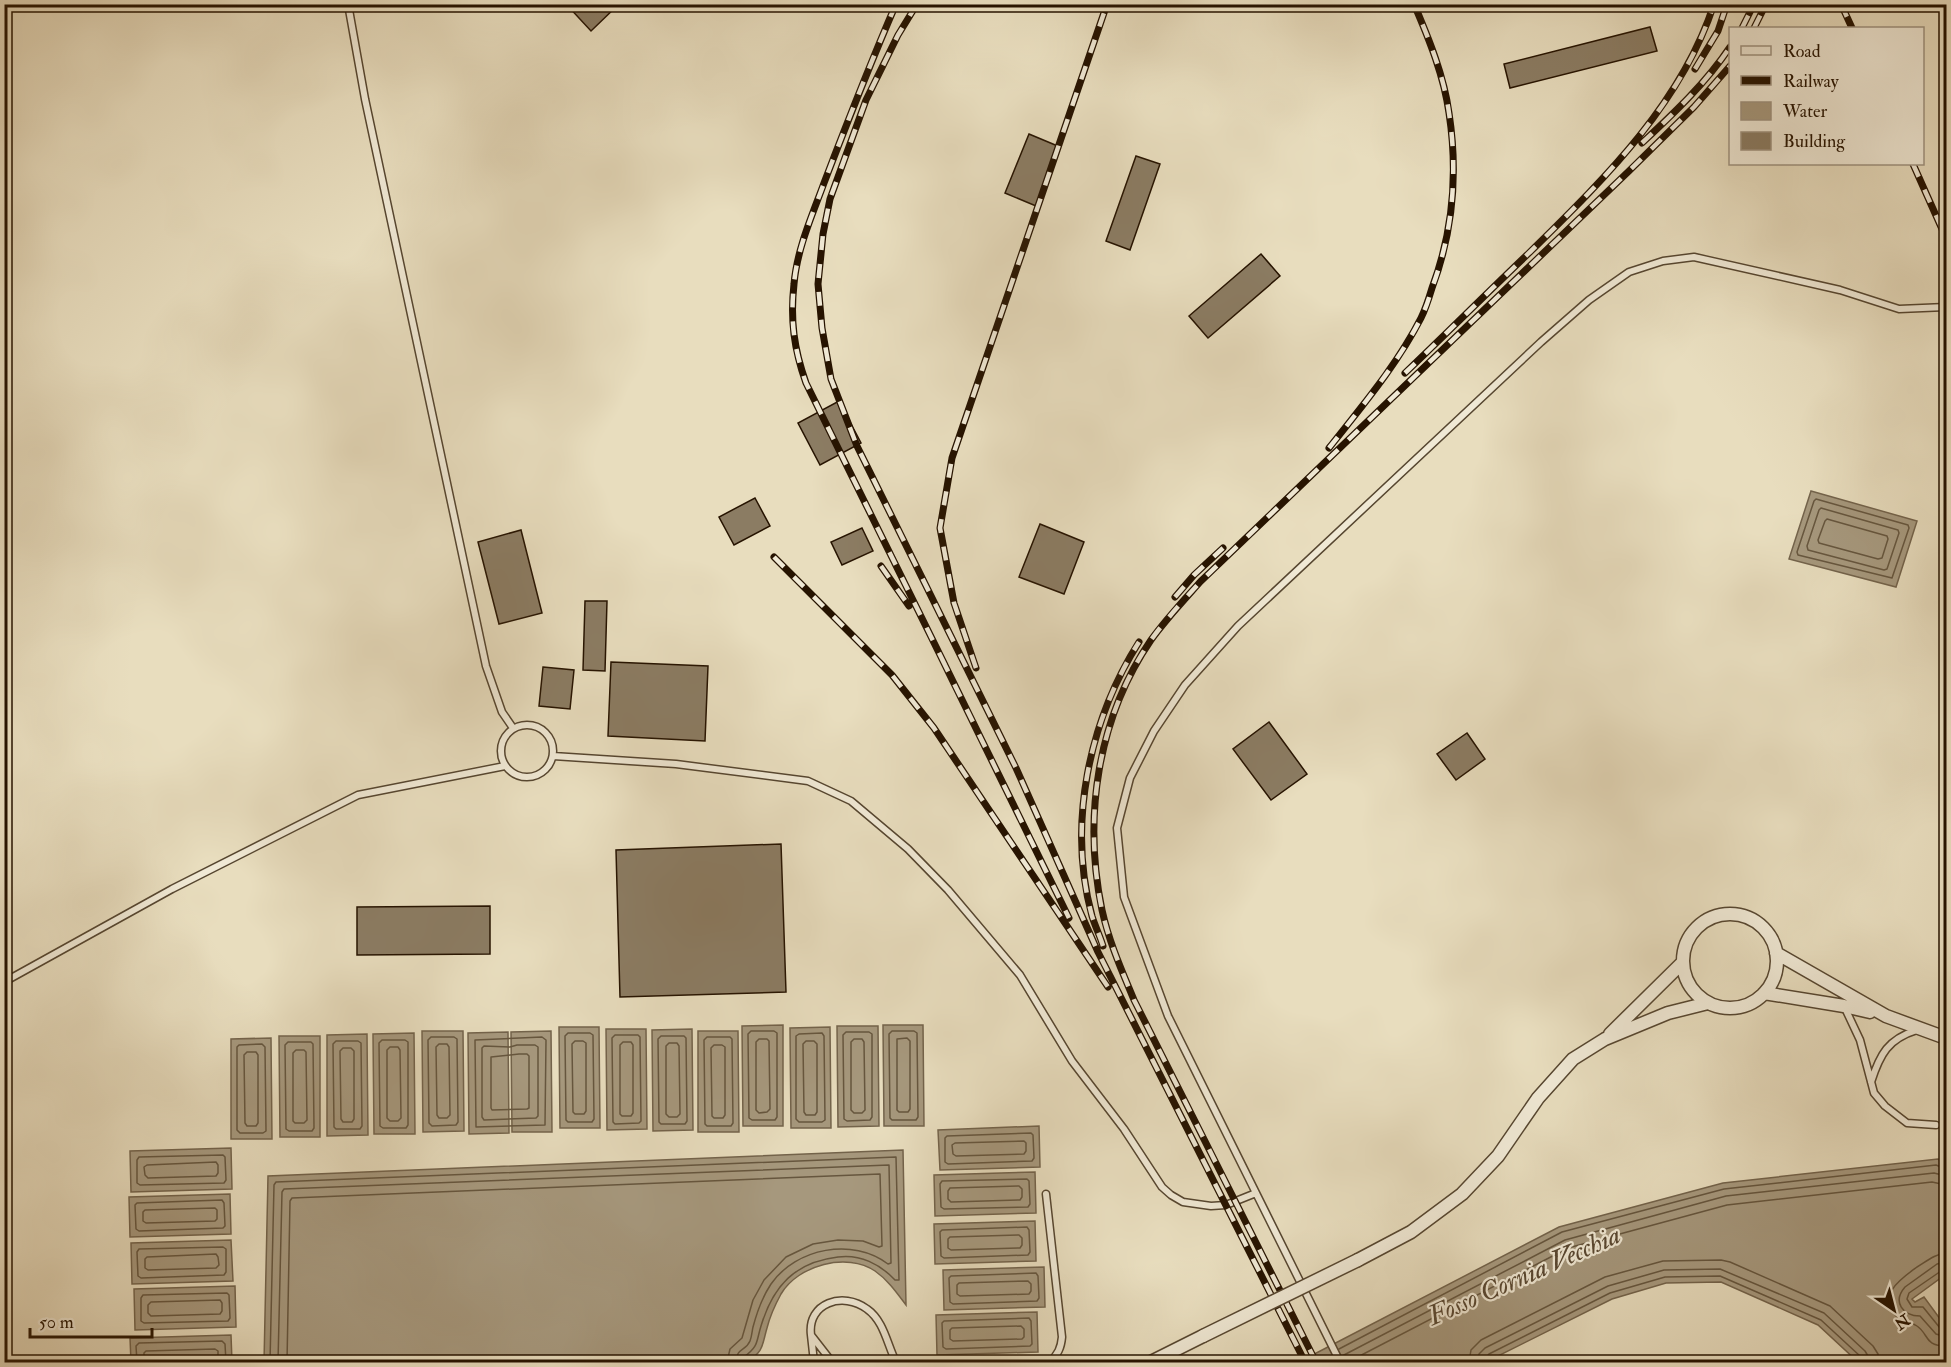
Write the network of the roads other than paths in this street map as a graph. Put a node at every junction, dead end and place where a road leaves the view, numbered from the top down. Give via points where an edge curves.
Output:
1 (348, 4) edge
2 (1947, 307) edge
3 (513, 728) junction
4 (553, 756) junction
5 (505, 766) junction
6 (1776, 953) junction
7 (1683, 962) junction
8 (4, 982) edge
9 (1764, 993) junction
10 (1708, 1003) junction
11 (1844, 1006) junction
12 (1886, 1016) junction
13 (1918, 1029) junction
14 (1947, 1038) edge
15 (1605, 1039) junction
16 (1871, 1082) junction
17 (1936, 1125) dead end
18 (1256, 1193) junction
19 (1046, 1194) dead end
20 (811, 1335) junction
21 (813, 1362) edge
22 (832, 1362) edge
23 (896, 1362) edge
24 (1050, 1362) edge
25 (1151, 1362) edge
26 (1340, 1362) edge

1 - 3 lane via 486,666 502,712
2 - 18 lane via 1899,309 1840,290 1694,256 1629,272 1589,300 1532,350 1238,626 1185,685 1154,731 1131,778 1117,828 1124,897 1167,1016
3 - 4 lane via 530,725 546,732
3 - 5 lane via 500,750
4 - 5 lane via 536,776 519,776
4 - 18 lane via 676,764 808,781 851,801 908,849 948,890 1020,975 1072,1061 1124,1128 1162,1187 1194,1205 1226,1205
5 - 8 lane via 358,795 172,889
6 - 7 street via 1767,933 1757,923 1731,914 1717,916 1694,931 1686,943
6 - 9 street via 1775,973
6 - 12 street
7 - 10 street via 1689,984
7 - 15 street
9 - 10 street via 1736,1008
9 - 11 street
10 - 15 street via 1668,1013
11 - 12 street
11 - 16 lane via 1860,1040
12 - 13 street
13 - 14 street
13 - 16 lane via 1900,1035 1887,1048
15 - 25 street, bridge via 1573,1059 1538,1098 1498,1156 1462,1194 1411,1232
16 - 17 lane via 1884,1106 1907,1123
18 - 26 lane
19 - 24 lane via 1062,1337 1061,1347
20 - 21 lane
20 - 22 lane
20 - 23 lane via 810,1326 823,1306 832,1301 855,1302 878,1320

